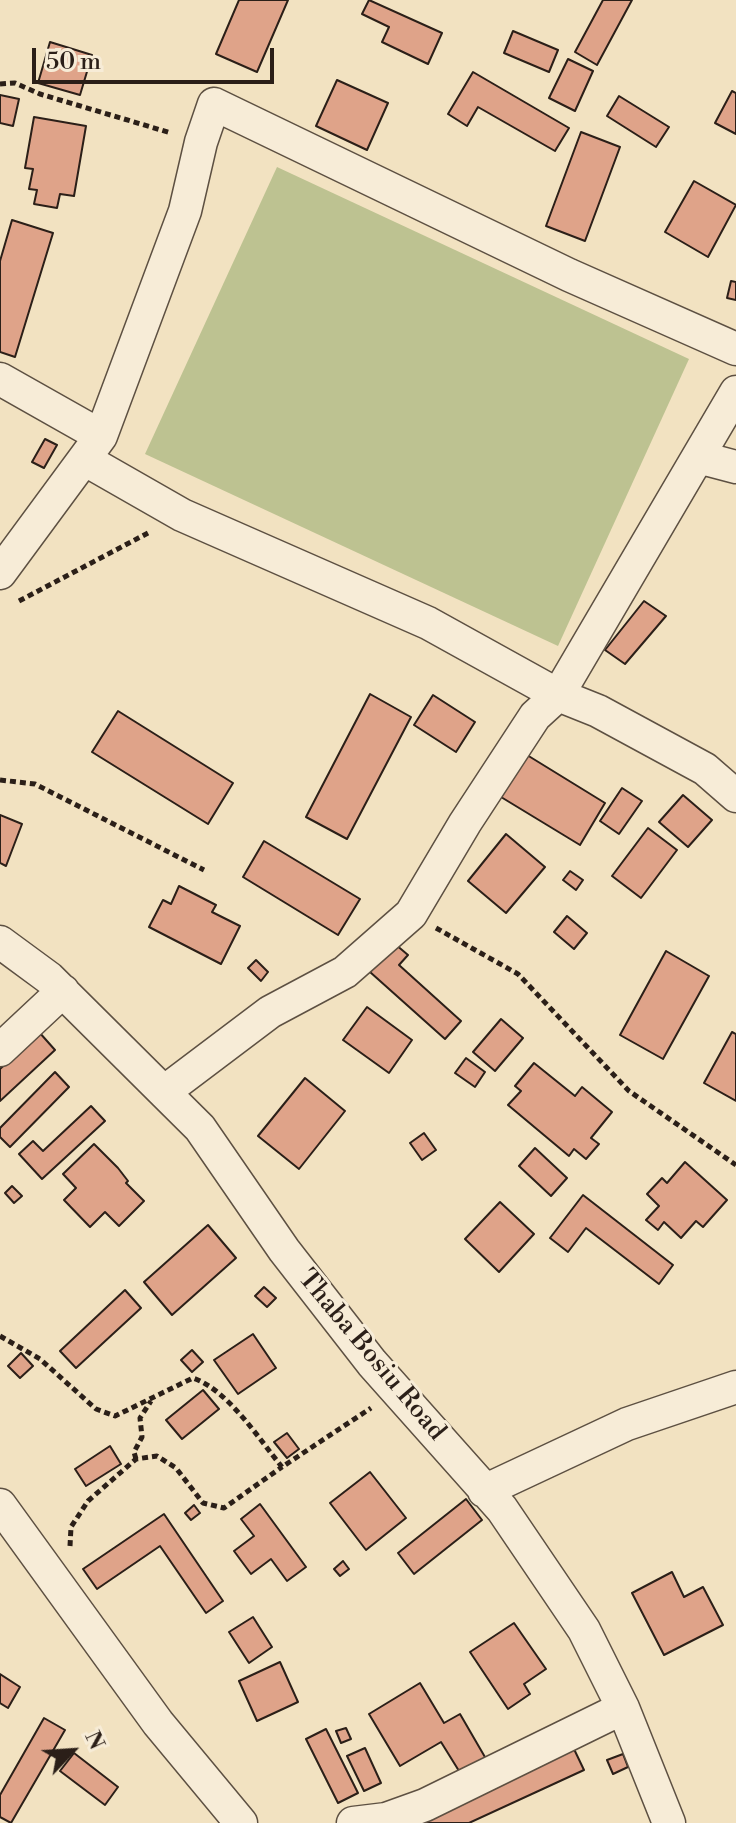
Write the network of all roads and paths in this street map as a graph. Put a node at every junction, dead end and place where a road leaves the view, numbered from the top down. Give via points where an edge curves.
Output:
1 (0, 84) edge
2 (201, 142) junction
3 (736, 349) edge
4 (0, 379) edge
5 (736, 392) edge
6 (93, 448) junction
7 (698, 457) junction
8 (736, 467) edge
9 (182, 515) junction
10 (0, 573) edge
11 (10, 606) dead end
12 (558, 695) junction
13 (0, 780) edge
14 (736, 796) edge
15 (204, 870) dead end
16 (411, 914) junction
17 (0, 942) edge
18 (63, 991) junction
19 (0, 1050) edge
20 (164, 1092) junction
21 (736, 1165) edge
22 (0, 1336) edge
23 (736, 1387) edge
24 (397, 1391) junction
25 (151, 1400) junction
26 (136, 1459) junction
27 (282, 1467) junction
28 (484, 1491) junction
29 (0, 1505) edge
30 (66, 1599) junction
31 (623, 1708) junction
32 (241, 1823) edge
33 (353, 1823) edge
34 (669, 1823) edge

1 - 2 path via 15,83
2 - 3 street via 214,104
2 - 6 street via 185,211
4 - 6 street
5 - 7 street
6 - 9 street
6 - 10 street
7 - 8 street
7 - 12 street
9 - 11 path
9 - 12 street via 428,623
12 - 14 street via 705,769
12 - 16 street via 535,716
13 - 15 path via 35,784
16 - 20 street via 345,972 270,1012
16 - 21 path via 518,974 629,1091
17 - 18 street, Thaba Bosiu Road
18 - 19 street
18 - 20 street, Thaba Bosiu Road
20 - 24 street, Thaba Bosiu Road via 200,1128 284,1250
22 - 25 path via 40,1359 96,1409 115,1416
23 - 28 street via 627,1424
24 - 27 path
24 - 28 street, Thaba Bosiu Road
25 - 26 path via 140,1418
25 - 27 path via 193,1378 204,1382 243,1415
26 - 27 path via 157,1456 176,1468 203,1503 224,1508
26 - 30 path via 88,1501 71,1527
28 - 31 street, Thaba Bosiu Road via 502,1509 584,1630
29 - 30 street
30 - 32 street
31 - 33 street via 425,1805 386,1819
31 - 34 street, Thaba Bosiu Road

